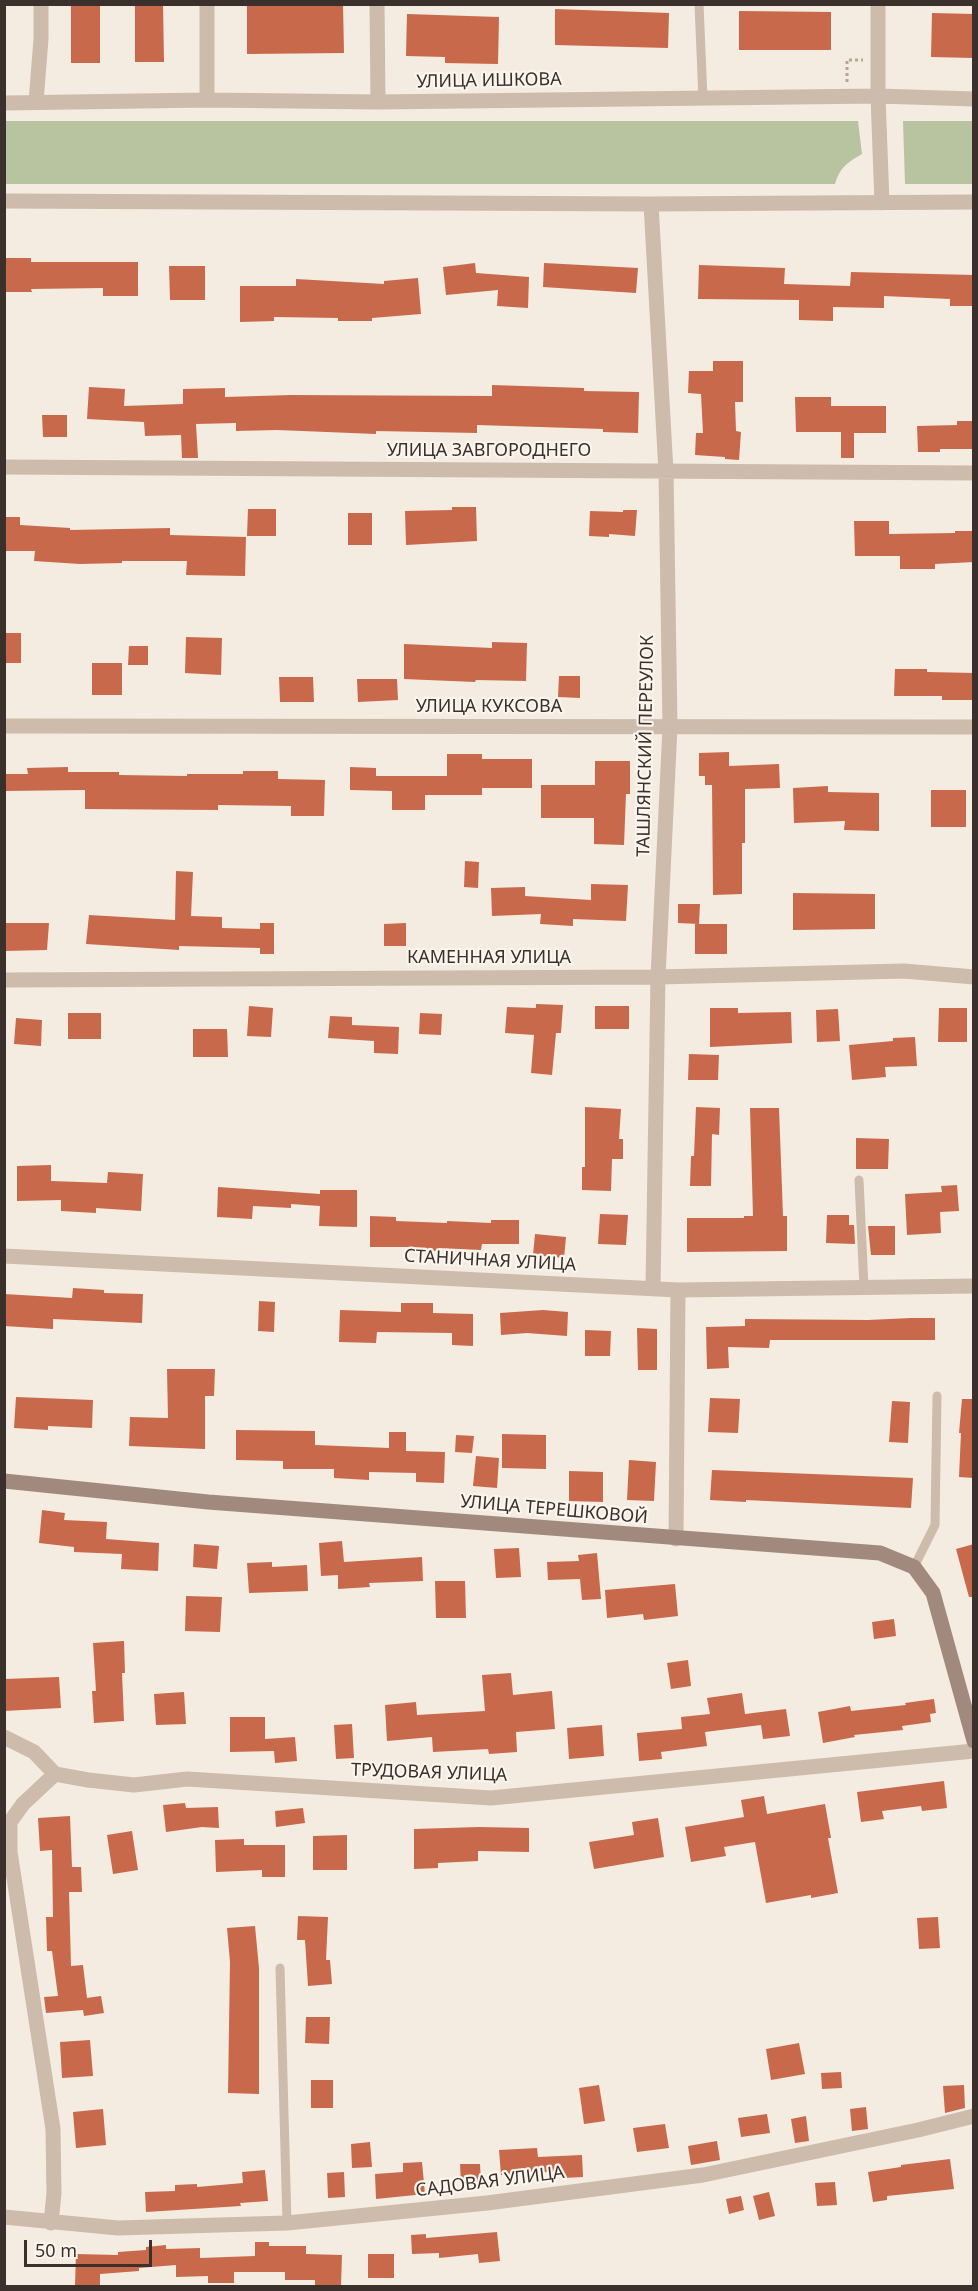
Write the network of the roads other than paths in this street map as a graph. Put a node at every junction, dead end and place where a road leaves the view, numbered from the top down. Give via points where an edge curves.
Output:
1 (41, 4) edge
2 (207, 4) edge
3 (377, 4) edge
4 (699, 4) edge
5 (878, 4) edge
6 (878, 96) junction
7 (703, 99) junction
8 (974, 99) edge
9 (207, 100) junction
10 (4, 102) edge
11 (36, 102) junction
12 (378, 102) junction
13 (4, 201) edge
14 (882, 202) junction
15 (974, 202) edge
16 (651, 204) junction
17 (4, 467) edge
18 (666, 471) junction
19 (974, 473) edge
20 (4, 726) edge
21 (669, 727) junction
22 (974, 727) edge
23 (658, 977) junction
24 (974, 977) edge
25 (4, 980) edge
26 (859, 1180) dead end
27 (4, 1256) edge
28 (974, 1286) edge
29 (864, 1287) junction
30 (653, 1288) junction
31 (678, 1290) junction
32 (937, 1396) dead end
33 (4, 1481) edge
34 (676, 1539) junction
35 (914, 1567) junction
36 (4, 1737) edge
37 (974, 1741) edge
38 (974, 1751) edge
39 (55, 1774) junction
40 (280, 1968) dead end
41 (974, 2116) edge
42 (4, 2217) edge
43 (51, 2223) junction
44 (286, 2223) junction

1 - 11 street
2 - 9 street
3 - 12 street
4 - 7 lane
5 - 6 street
6 - 7 street, УЛИЦА ИШКОВА
6 - 8 street, УЛИЦА ИШКОВА
6 - 14 street
7 - 12 street, УЛИЦА ИШКОВА
9 - 11 street, УЛИЦА ИШКОВА
9 - 12 street, УЛИЦА ИШКОВА
10 - 11 street, УЛИЦА ИШКОВА
13 - 16 street
14 - 15 street
14 - 16 street
16 - 18 street, ТАШЛЯНСКИЙ ПЕРЕУЛОК
17 - 18 street, УЛИЦА ЗАВГОРОДНЕГО
18 - 19 street, УЛИЦА ЗАВГОРОДНЕГО
18 - 21 street, ТАШЛЯНСКИЙ ПЕРЕУЛОК
20 - 21 street, УЛИЦА КУКСОВА
21 - 22 street, УЛИЦА КУКСОВА
21 - 23 street, ТАШЛЯНСКИЙ ПЕРЕУЛОК
23 - 24 street, КАМЕННАЯ УЛИЦА via 904,971
23 - 25 street, КАМЕННАЯ УЛИЦА
23 - 30 street, ТАШЛЯНСКИЙ ПЕРЕУЛОК
26 - 29 lane
27 - 30 street, СТАНИЧНАЯ УЛИЦА
28 - 29 street, СТАНИЧНАЯ УЛИЦА
29 - 31 street, СТАНИЧНАЯ УЛИЦА
30 - 31 street, СТАНИЧНАЯ УЛИЦА
31 - 34 street
32 - 35 lane via 935,1525
33 - 34 street, УЛИЦА ТЕРЕШКОВОЙ via 208,1502
34 - 35 street, УЛИЦА ТЕРЕШКОВОЙ via 880,1553
35 - 37 street via 933,1593
36 - 39 street via 34,1752
38 - 39 street, ТРУДОВАЯ УЛИЦА via 491,1798 187,1779 134,1785
39 - 43 street via 10,1822 10,1852 53,2129
40 - 44 lane
41 - 44 street, САДОВАЯ УЛИЦА via 703,2175 487,2203
42 - 43 street, САДОВАЯ УЛИЦА
43 - 44 street, САДОВАЯ УЛИЦА via 118,2229

